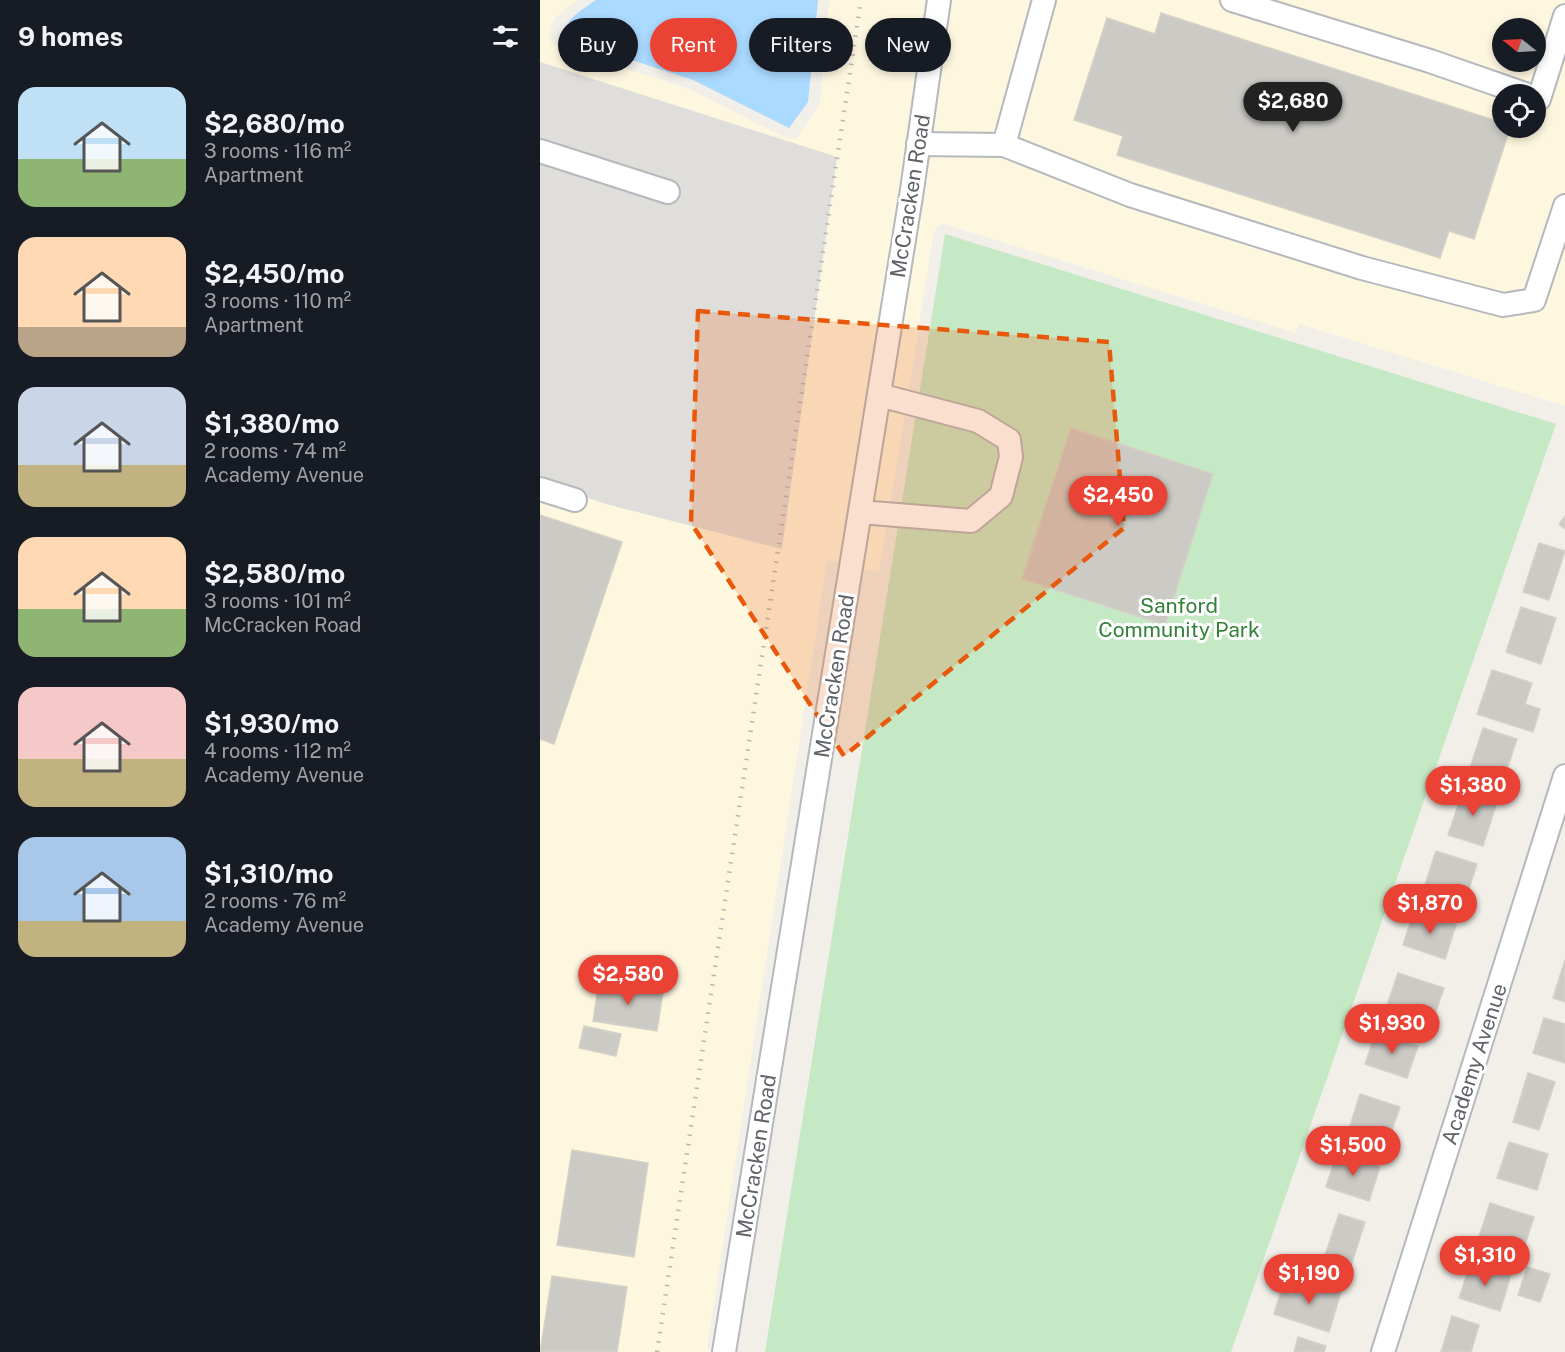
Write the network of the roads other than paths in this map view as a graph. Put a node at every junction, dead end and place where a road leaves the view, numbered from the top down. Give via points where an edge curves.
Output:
1 (939, 0) edge
2 (1044, 0) edge
3 (1232, 0) edge
4 (1565, 16) edge
5 (1497, 84) edge
6 (1544, 84) edge
7 (918, 144) junction
8 (1004, 145) junction
9 (540, 151) edge
10 (668, 192) dead end
11 (1565, 206) edge
12 (879, 395) junction
13 (540, 489) edge
14 (575, 500) dead end
15 (860, 512) junction
16 (1565, 776) edge
17 (724, 1352) edge
18 (1383, 1352) edge

1 - 7 street, McCracken Road
2 - 8 street
3 - 5 street
4 - 6 street
7 - 8 street
7 - 12 street, McCracken Road
8 - 11 street via 1130,195 1362,268 1503,305 1533,300
9 - 10 street
12 - 15 street, McCracken Road
12 - 15 street via 978,421 1009,440 1011,457 1001,496 971,521
13 - 14 street
15 - 17 street, McCracken Road
16 - 18 street, Academy Avenue

